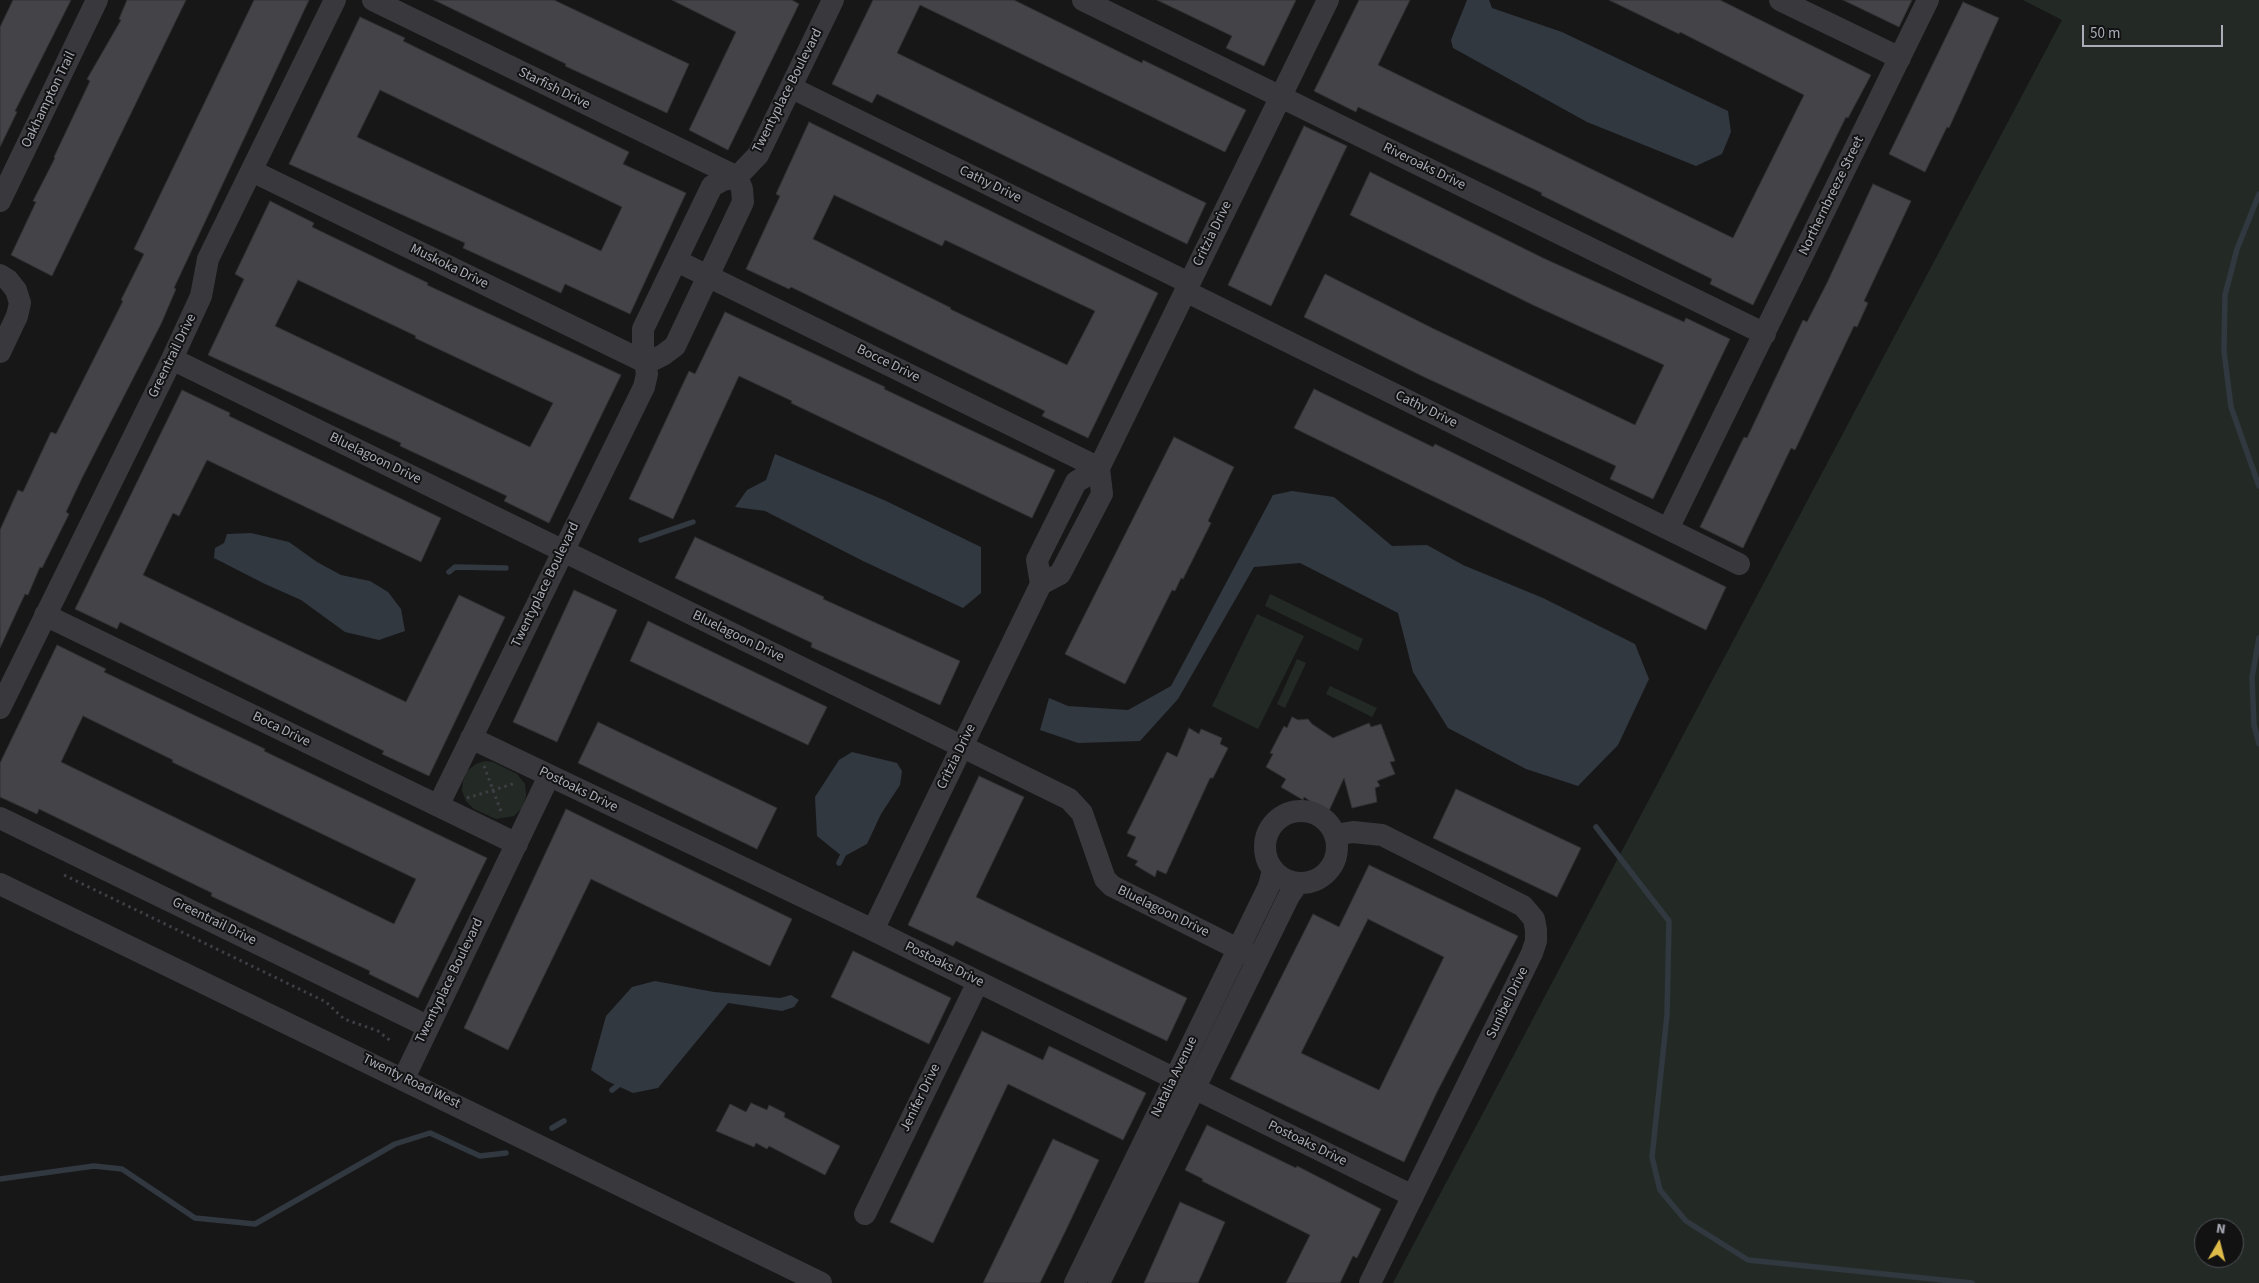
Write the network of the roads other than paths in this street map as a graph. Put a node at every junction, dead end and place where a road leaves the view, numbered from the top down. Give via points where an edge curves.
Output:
1 (97, 0) edge
2 (335, 0) edge
3 (373, 0) edge
4 (833, 0) edge
5 (1083, 0) edge
6 (1328, 0) edge
7 (1780, 0) edge
8 (1928, 0) edge
9 (1900, 58) junction
10 (792, 88) junction
11 (1281, 97) junction
12 (252, 171) junction
13 (737, 176) junction
14 (0, 201) edge
15 (677, 261) junction
16 (0, 275) edge
17 (708, 276) junction
18 (1187, 287) junction
19 (1765, 334) junction
20 (0, 352) edge
21 (172, 359) junction
22 (646, 363) junction
23 (1099, 468) junction
24 (1668, 529) junction
25 (562, 551) junction
26 (1739, 564) dead end
27 (45, 615) junction
28 (0, 708) edge
29 (471, 738) junction
30 (962, 747) junction
31 (549, 776) junction
32 (438, 806) junction
33 (0, 818) edge
34 (1335, 835) junction
35 (517, 844) junction
36 (1273, 870) junction
37 (1298, 883) junction
38 (0, 884) edge
39 (873, 930) junction
40 (1238, 949) junction
41 (1258, 959) junction
42 (978, 982) junction
43 (428, 1026) junction
44 (404, 1078) junction
45 (1174, 1078) junction
46 (1195, 1088) junction
47 (1413, 1196) junction
48 (865, 1214) dead end
49 (821, 1283) edge
50 (1075, 1283) edge
51 (1099, 1283) edge
52 (1370, 1283) edge

1 - 14 street, Oakhampton Trail
2 - 12 street, Greentrail Drive
3 - 13 street, Starfish Drive
4 - 10 street, Twentyplace Boulevard
5 - 11 street, Riveroaks Drive
6 - 11 street, Critzia Drive
7 - 9 street
8 - 9 street, Northernbreeze Street
9 - 19 street, Northernbreeze Street
10 - 13 street, Twentyplace Boulevard via 758,155
10 - 18 street, Cathy Drive
11 - 18 street, Critzia Drive
11 - 19 street, Riveroaks Drive
12 - 21 street, Greentrail Drive via 208,259 201,296
12 - 22 street, Muskoka Drive
13 - 15 street, Twentyplace Boulevard via 712,186
13 - 17 street via 742,202
15 - 17 street, Bocce Drive
15 - 22 street, Twentyplace Boulevard via 643,329
16 - 20 street via 16,290 20,303
17 - 22 street via 675,346
17 - 23 street, Bocce Drive
18 - 23 street, Critzia Drive
18 - 24 street, Cathy Drive
19 - 24 street
21 - 25 street, Bluelagoon Drive
21 - 27 street, Greentrail Drive
22 - 25 street, Twentyplace Boulevard via 644,387
23 - 30 street, Critzia Drive via 1076,482 1037,560 1041,584
24 - 26 street, Cathy Drive
25 - 29 street, Twentyplace Boulevard
25 - 30 street, Bluelagoon Drive
27 - 28 street, Greentrail Drive
27 - 32 street, Boca Drive
29 - 31 street, Postoaks Drive
29 - 32 street, Twentyplace Boulevard
30 - 39 street, Critzia Drive
30 - 40 street, Bluelagoon Drive via 1076,805 1082,813 1105,879 1112,886
31 - 35 street, Twentyplace Boulevard
31 - 39 street, Postoaks Drive
32 - 35 street, Boca Drive
33 - 43 street, Greentrail Drive
34 - 36 street via 1321,817 1310,812 1288,813 1270,827 1266,838 1264,849
34 - 37 street via 1336,852 1329,868 1321,877
34 - 47 street, Sunibel Drive via 1353,832 1382,834 1523,906 1534,919 1536,941 1532,953
35 - 43 street, Twentyplace Boulevard
36 - 37 street
36 - 40 street, Natalia Avenue via 1269,886
37 - 41 street, Natalia Avenue
38 - 44 street, Twenty Road West
39 - 42 street, Postoaks Drive
40 - 41 street, Bluelagoon Drive
40 - 45 street, Natalia Avenue
41 - 46 street, Natalia Avenue
42 - 45 street, Postoaks Drive
42 - 48 street, Jenifer Drive
43 - 44 street, Twentyplace Boulevard
44 - 49 street, Twenty Road West
45 - 46 street, Postoaks Drive
45 - 50 street, Natalia Avenue
46 - 47 street, Postoaks Drive
46 - 51 street, Natalia Avenue
47 - 52 street, Sunibel Drive

